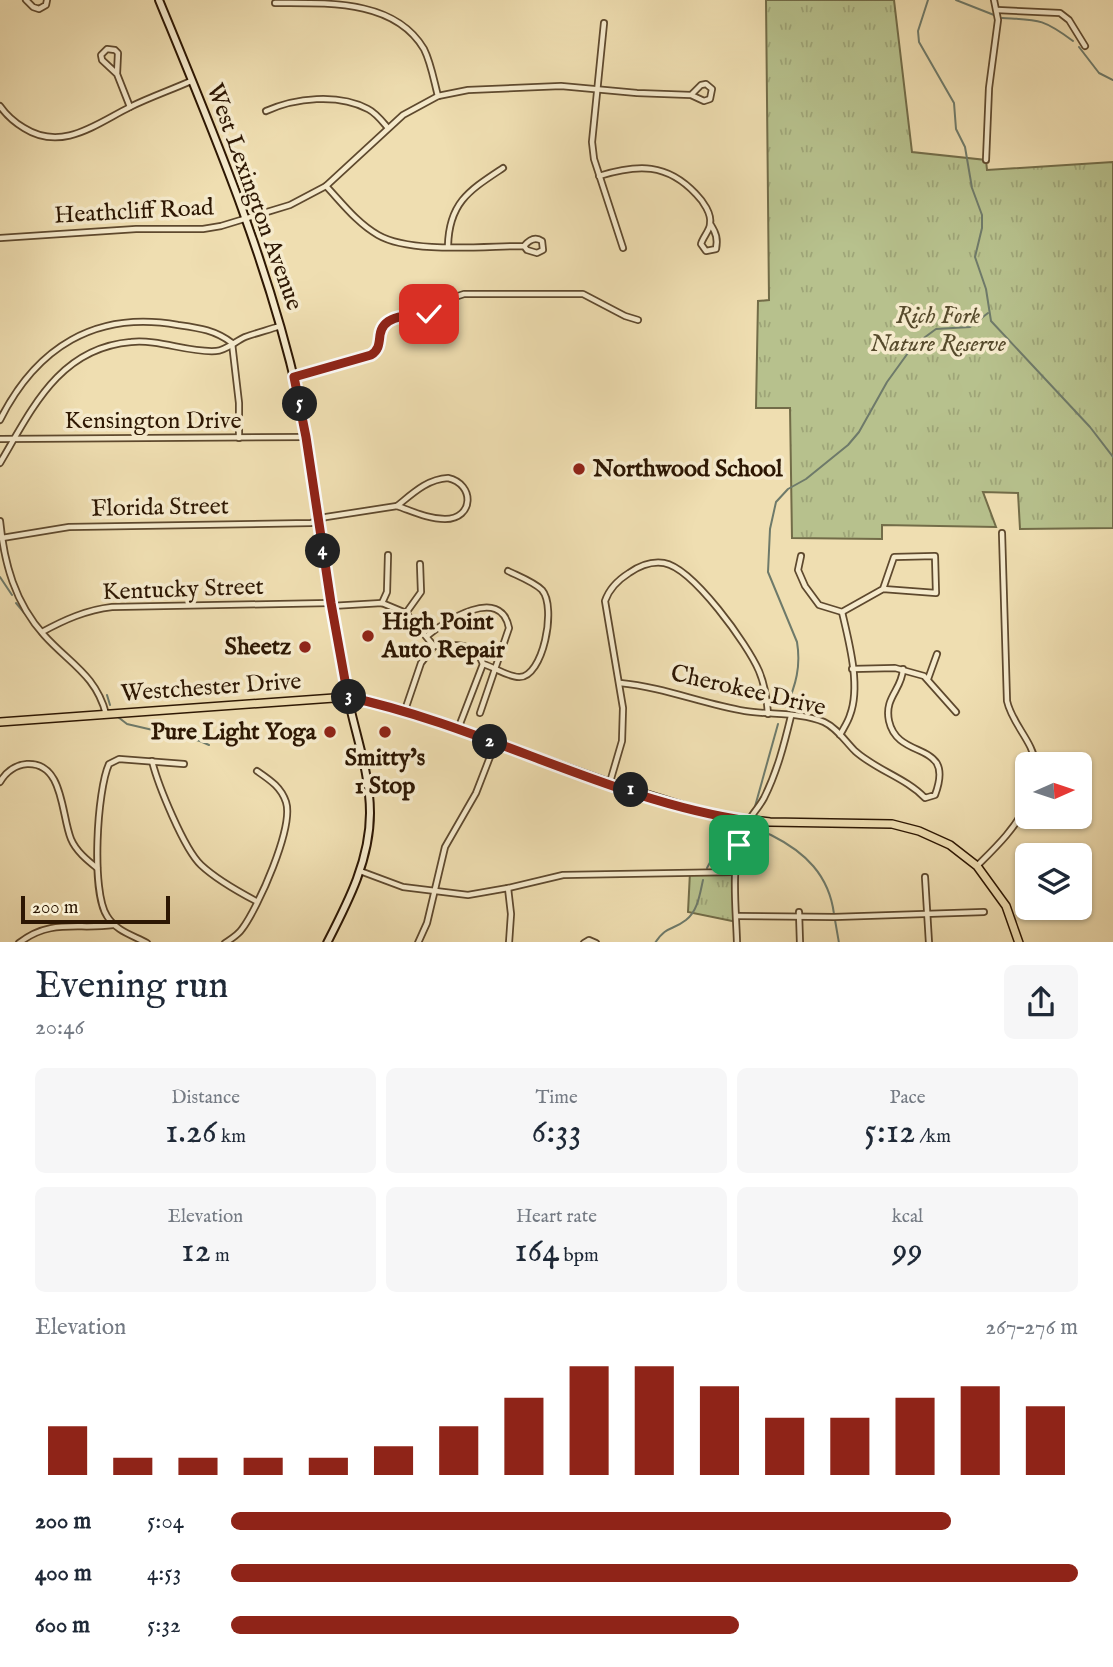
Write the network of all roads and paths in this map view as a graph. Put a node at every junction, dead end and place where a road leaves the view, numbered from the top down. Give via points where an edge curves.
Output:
1 (26, 0) edge
2 (47, 0) edge
3 (159, 0) edge
4 (994, 0) edge
5 (275, 3) dead end
6 (997, 10) junction
7 (604, 23) dead end
8 (1085, 46) dead end
9 (117, 74) junction
10 (191, 81) junction
11 (598, 89) junction
12 (691, 95) junction
13 (438, 96) junction
14 (0, 106) edge
15 (131, 107) junction
16 (266, 111) dead end
17 (388, 128) junction
18 (986, 160) dead end
19 (503, 168) dead end
20 (599, 176) junction
21 (326, 186) junction
22 (246, 218) junction
23 (710, 225) junction
24 (0, 238) edge
25 (448, 246) junction
26 (524, 246) dead end
27 (623, 248) dead end
28 (638, 320) dead end
29 (280, 326) junction
30 (232, 343) junction
31 (294, 377) junction
32 (0, 420) edge
33 (306, 437) junction
34 (239, 438) junction
35 (0, 439) edge
36 (15, 439) junction
37 (0, 463) edge
38 (397, 506) junction
39 (319, 520) junction
40 (0, 521) edge
41 (1002, 533) dead end
42 (2, 538) junction
43 (388, 555) dead end
44 (801, 556) dead end
45 (420, 564) dead end
46 (508, 571) dead end
47 (883, 589) junction
48 (382, 603) junction
49 (331, 605) junction
50 (842, 612) junction
51 (406, 614) junction
52 (42, 632) junction
53 (427, 636) junction
54 (435, 646) junction
55 (937, 654) dead end
56 (483, 664) junction
57 (495, 668) junction
58 (852, 669) junction
59 (902, 669) junction
60 (928, 679) junction
61 (620, 683) junction
62 (348, 697) junction
63 (405, 710) junction
64 (956, 712) dead end
65 (480, 713) dead end
66 (106, 714) junction
67 (768, 714) junction
68 (791, 716) junction
69 (0, 722) edge
70 (458, 729) junction
71 (839, 735) junction
72 (495, 744) junction
73 (1033, 752) edge
74 (152, 761) junction
75 (184, 764) dead end
76 (257, 771) dead end
77 (0, 782) edge
78 (610, 783) junction
79 (749, 821) junction
80 (1015, 822) edge
81 (977, 866) junction
82 (97, 869) junction
83 (360, 871) junction
84 (736, 872) junction
85 (925, 877) dead end
86 (508, 888) junction
87 (434, 890) junction
88 (256, 901) junction
89 (984, 912) dead end
90 (799, 915) junction
91 (928, 915) junction
92 (737, 916) junction
93 (113, 925) junction
94 (20, 942) edge
95 (145, 942) edge
96 (226, 942) edge
97 (327, 942) edge
98 (418, 942) edge
99 (509, 942) edge
100 (737, 942) edge
101 (800, 942) edge
102 (929, 942) edge
103 (1019, 942) edge

1 - 2 street via 39,9
3 - 10 street, West Lexington Avenue
4 - 6 street
5 - 13 street via 357,2 386,9 402,20 424,49
6 - 8 street via 1060,13
6 - 18 street
7 - 11 street
9 - 9 street via 118,53 107,49 102,60
9 - 15 street
10 - 15 street
10 - 22 street, West Lexington Avenue
11 - 12 street, Heathcliff Road
11 - 13 street, Heathcliff Road via 538,86
11 - 20 street via 593,142
12 - 12 street, Heathcliff Road via 704,101 710,99 712,89 701,85
13 - 17 street, Heathcliff Road
14 - 15 street via 33,134 50,138 80,133
16 - 17 street via 289,101 342,100 368,108
17 - 21 street, Heathcliff Road
19 - 25 street via 465,195 448,231
20 - 23 street via 634,167 671,175 699,197
20 - 27 street
21 - 22 street, Heathcliff Road via 301,201
21 - 25 street via 378,235 416,247
22 - 24 street, Heathcliff Road via 203,229
22 - 29 street, West Lexington Avenue
23 - 23 street via 701,244 706,251 716,249 717,244
25 - 26 street
28 - 31 street via 583,294 464,294 436,313 387,322 378,349 371,355
29 - 30 street
29 - 31 street, West Lexington Avenue
30 - 32 street via 220,333 168,323 107,325 51,352 25,379
30 - 34 street
30 - 36 street via 218,351 131,342 81,358 56,376 27,413
31 - 33 street, West Lexington Avenue
33 - 34 street, Kensington Drive
33 - 39 street, West Lexington Avenue
34 - 36 street, Kensington Drive
35 - 36 street, Kensington Drive
36 - 37 street
38 - 38 street via 426,516 455,518 465,511 467,492 454,480 442,479 423,485
38 - 39 street, Florida Street
39 - 42 street, Florida Street via 69,527
39 - 49 street, West Lexington Avenue
40 - 42 street
41 - 73 street via 1007,701
42 - 52 street via 17,594
43 - 48 street via 387,592
44 - 50 street via 798,570 805,586 819,605
45 - 51 street via 421,592
46 - 57 street via 542,590 548,604 548,629 534,666 524,676 517,678
47 - 47 street via 936,593 935,556 894,557
47 - 50 street
48 - 49 street, Kentucky Street
48 - 51 street
49 - 52 street, Kentucky Street via 112,607 62,621
49 - 62 street, West Lexington Avenue
50 - 58 street
51 - 53 street
52 - 66 street via 94,685
53 - 54 street
53 - 57 street via 464,612 498,610 507,618 509,628
54 - 56 street via 466,647
54 - 63 street via 421,663
55 - 60 street
56 - 57 street
56 - 70 street
57 - 65 street
58 - 59 street
58 - 71 street via 851,714
59 - 60 street
59 - 71 street, Cherokee Drive via 889,701 889,722 901,741 938,762 941,780 935,795 923,797 911,784 858,754
60 - 64 street
61 - 67 street, Cherokee Drive
61 - 67 street via 606,608 608,593 635,568 664,563 694,584 735,631 764,683
61 - 78 street via 622,741
62 - 63 main road, Westchester Drive
62 - 66 main road, Westchester Drive
62 - 83 street, West Lexington Avenue via 370,813
63 - 70 main road, Westchester Drive
66 - 69 main road, Westchester Drive
67 - 68 street, Cherokee Drive
68 - 71 street, Cherokee Drive via 816,719
68 - 79 street via 774,776
70 - 72 main road, Westchester Drive
72 - 78 main road, Westchester Drive
72 - 87 street via 476,793 445,847
74 - 75 street
74 - 82 street via 119,759 107,768
74 - 88 street via 199,863
76 - 88 street via 282,793 288,814 281,847
77 - 82 street via 21,766 47,770 57,785 72,842
78 - 79 main road, Westchester Drive via 689,810
79 - 81 main road, Westchester Drive via 892,824 950,845
79 - 84 street via 742,831
80 - 81 street
81 - 103 main road, Westchester Drive via 1006,906
82 - 93 street via 104,911
83 - 87 street via 403,887
83 - 97 street, West Lexington Avenue
84 - 86 street via 563,875
84 - 92 street
85 - 91 street
86 - 87 street via 468,895
86 - 99 street
87 - 98 street
88 - 96 street via 241,930
89 - 91 street
90 - 91 street
90 - 92 street
90 - 101 street
91 - 102 street
92 - 100 street
93 - 94 street via 58,926
93 - 95 street

